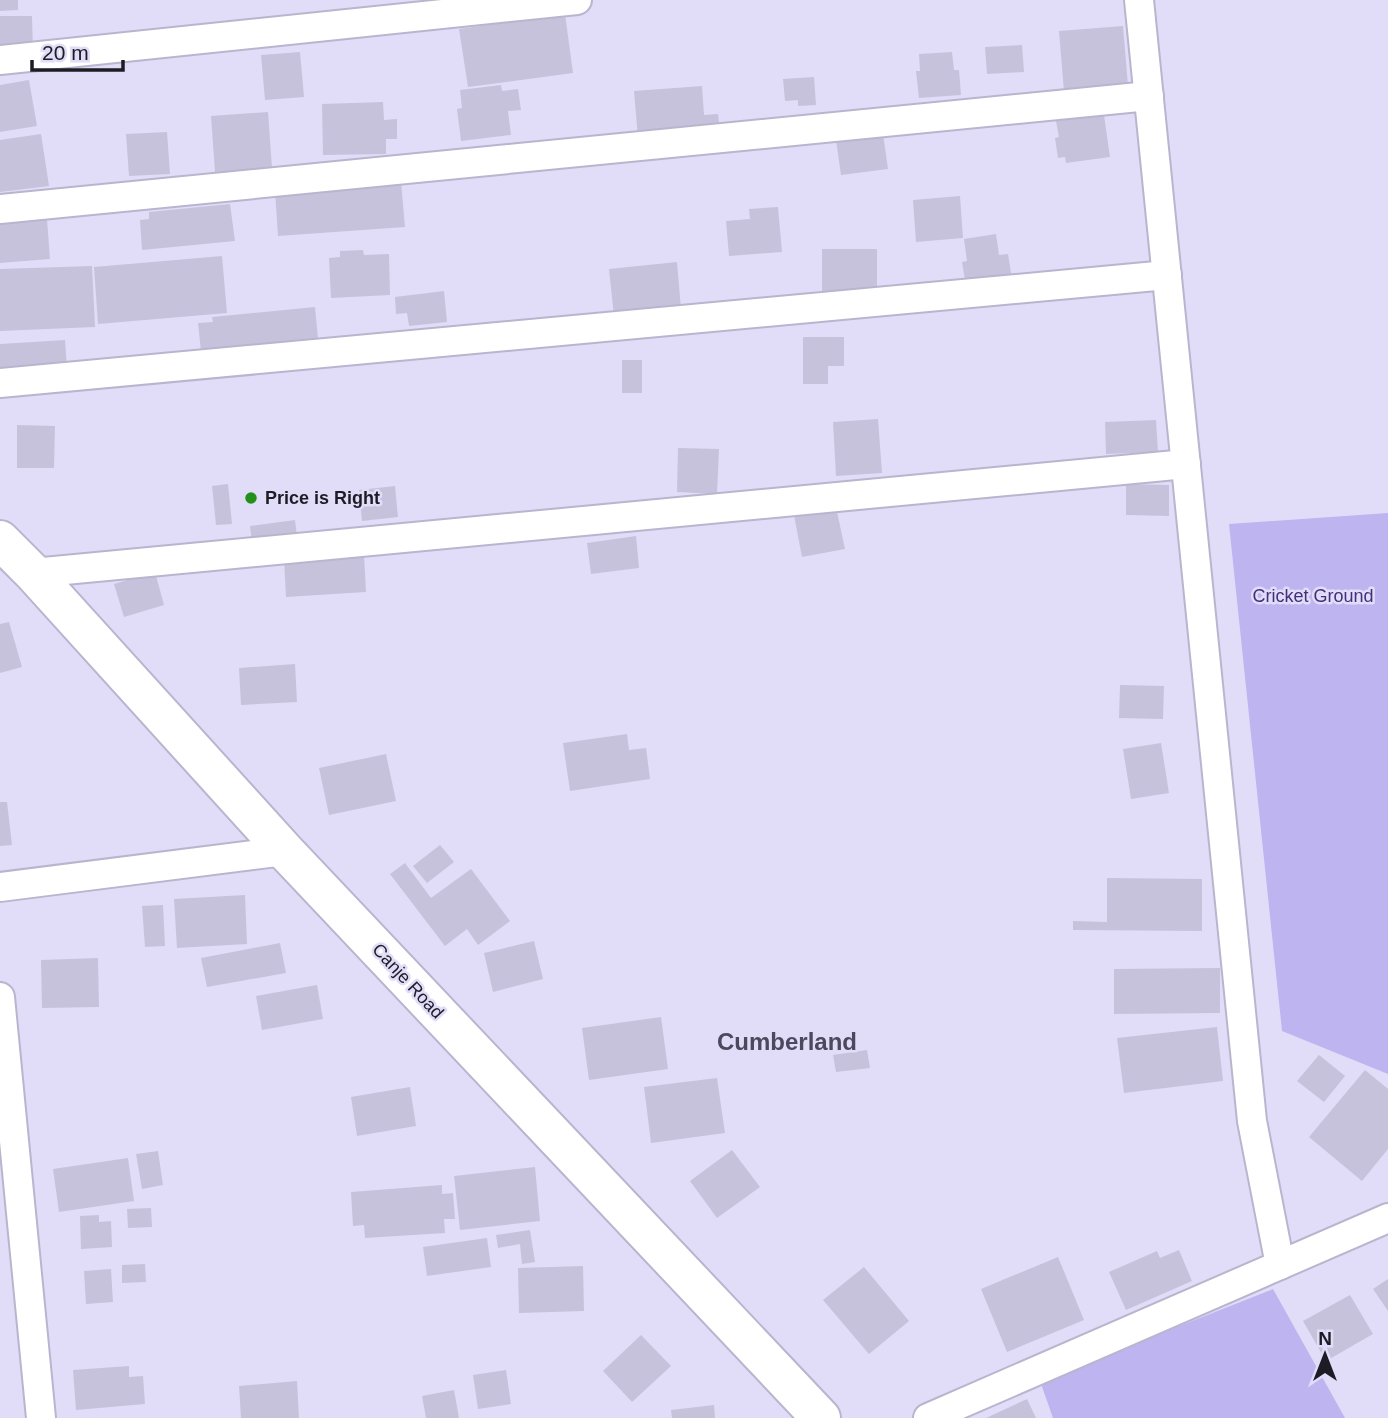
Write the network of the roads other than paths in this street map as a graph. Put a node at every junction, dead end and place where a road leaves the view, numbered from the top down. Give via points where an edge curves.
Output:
1 (577, 0) edge
2 (1139, 0) edge
3 (0, 60) edge
4 (1149, 96) junction
5 (0, 209) edge
6 (1167, 275) junction
7 (0, 383) edge
8 (1186, 464) junction
9 (0, 540) edge
10 (33, 573) junction
11 (285, 851) junction
12 (0, 887) edge
13 (0, 997) edge
14 (1388, 1217) edge
15 (12, 1241) edge
16 (1280, 1265) junction
17 (41, 1418) edge
18 (821, 1418) edge
19 (928, 1418) edge

1 - 3 street
2 - 4 street
4 - 5 street
4 - 6 street
6 - 7 street
6 - 8 street
8 - 10 street
8 - 16 street via 1252,1121
9 - 10 street, Canje Road
10 - 11 street, Canje Road
11 - 12 street
11 - 18 street, Canje Road
13 - 15 street
14 - 16 street
15 - 17 street
16 - 19 street

